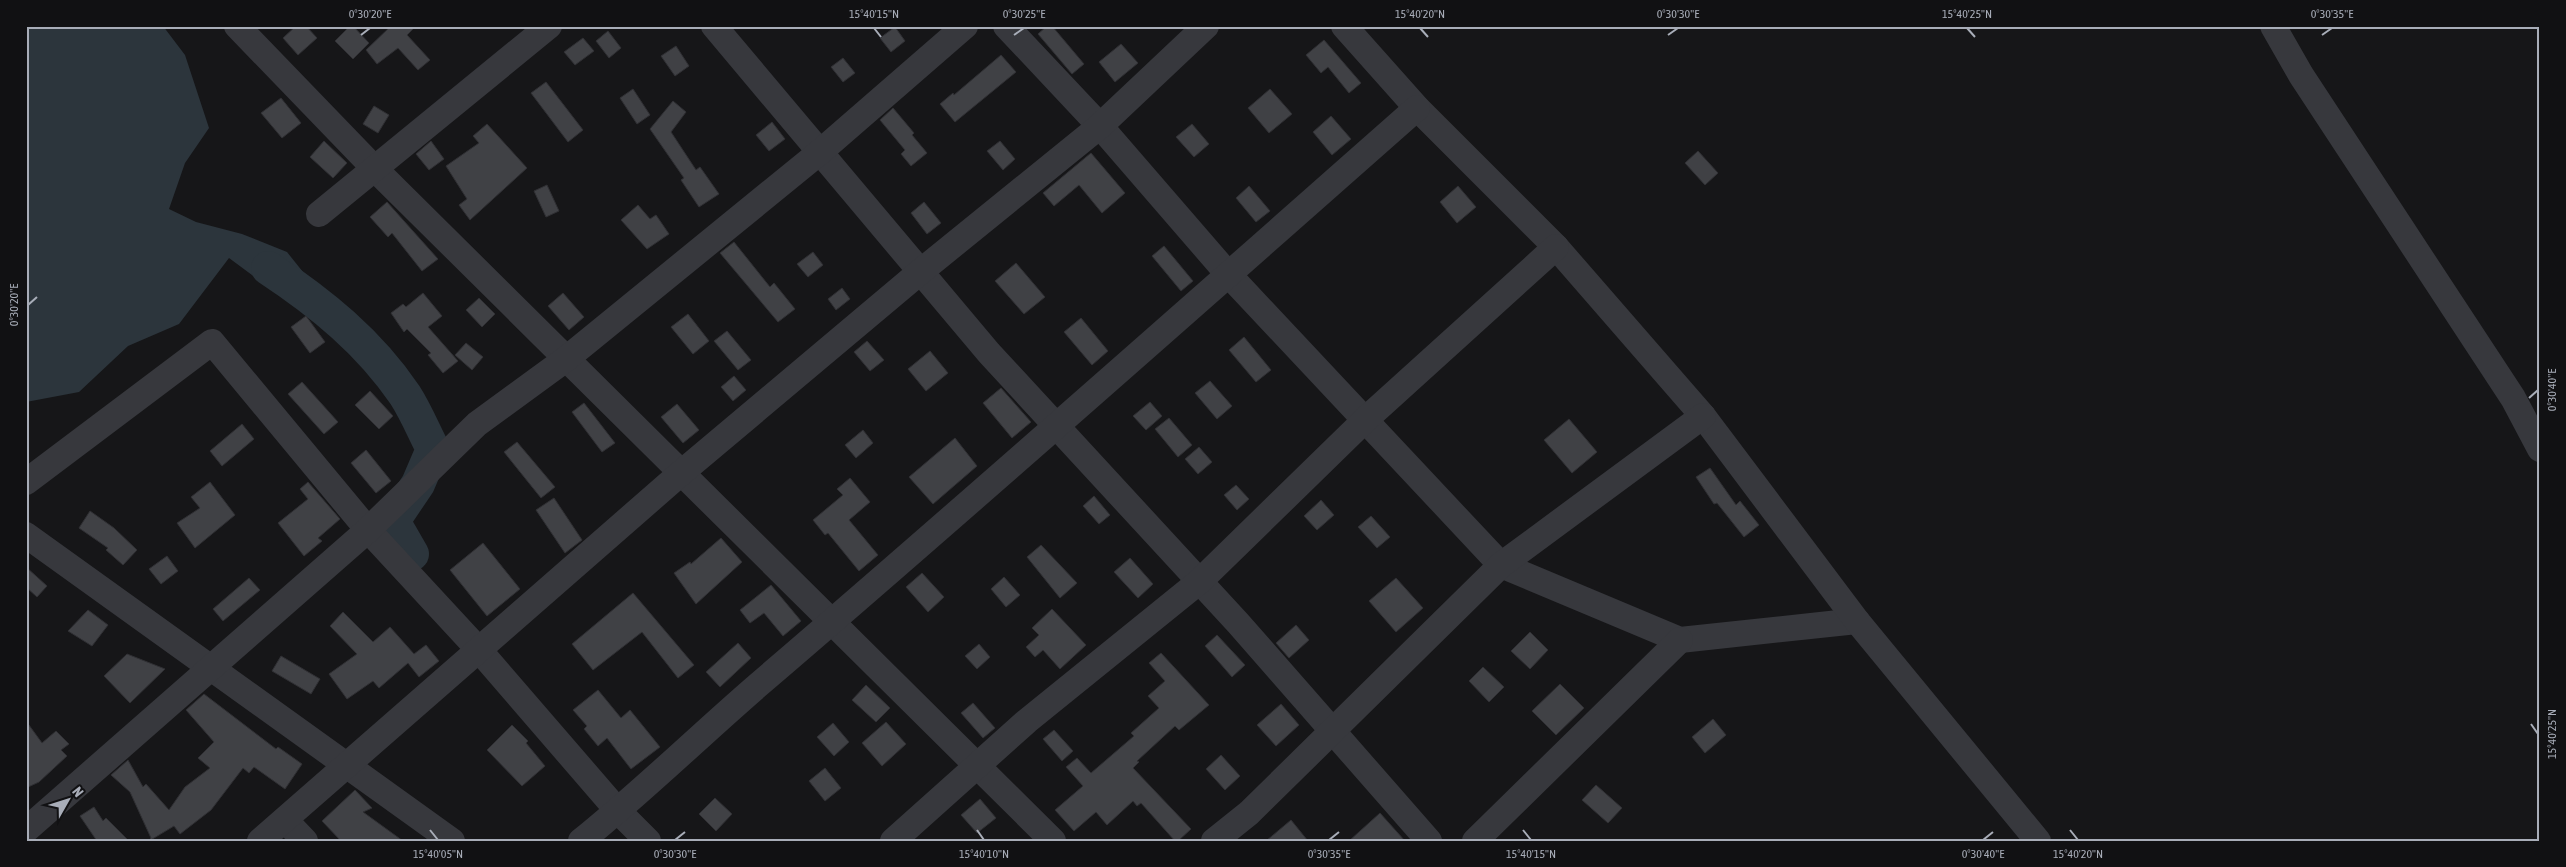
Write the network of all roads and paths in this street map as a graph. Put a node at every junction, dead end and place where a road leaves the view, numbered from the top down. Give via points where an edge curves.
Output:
1 (237, 26) edge
2 (549, 26) edge
3 (714, 26) edge
4 (965, 26) edge
5 (1006, 26) edge
6 (1206, 26) edge
7 (1344, 26) edge
8 (2273, 26) edge
9 (1417, 108) junction
10 (1100, 126) junction
11 (820, 152) junction
12 (375, 169) junction
13 (319, 214) dead end
14 (1556, 247) junction
15 (920, 272) junction
16 (1228, 274) junction
17 (566, 358) junction
18 (1703, 416) junction
19 (1365, 420) junction
20 (1057, 426) junction
21 (2540, 449) edge
22 (681, 473) junction
23 (26, 482) edge
24 (368, 530) junction
25 (26, 536) edge
26 (1501, 565) junction
27 (1200, 581) junction
28 (1857, 621) junction
29 (832, 623) junction
30 (1680, 640) junction
31 (479, 650) junction
32 (211, 668) junction
33 (1332, 730) junction
34 (347, 765) junction
35 (977, 766) junction
36 (618, 811) junction
37 (285, 820) junction
38 (26, 830) edge
39 (260, 841) edge
40 (305, 841) edge
41 (452, 841) edge
42 (581, 841) edge
43 (648, 841) edge
44 (893, 841) edge
45 (1053, 841) edge
46 (1214, 841) edge
47 (1429, 841) edge
48 (1475, 841) edge
49 (2038, 841) edge

1 - 12 street
2 - 12 street
3 - 11 street
4 - 11 street
5 - 10 street
6 - 10 street
7 - 9 street
8 - 21 street via 2301,75 2513,398
9 - 14 street
9 - 16 street
10 - 15 street
10 - 16 street
11 - 15 street
11 - 17 street
12 - 13 street
12 - 17 street
14 - 18 street
14 - 19 street
15 - 20 street
15 - 22 street
16 - 19 street
16 - 20 street
17 - 22 street
17 - 24 street via 477,424
18 - 26 street
18 - 28 street
19 - 26 street
19 - 27 street
20 - 27 street
20 - 29 street
22 - 29 street
22 - 31 street
23 - 24 street via 212,342
24 - 31 street
24 - 32 street
25 - 32 street
26 - 30 street
26 - 33 street
27 - 33 street
27 - 35 street via 1027,721
28 - 30 street
28 - 49 street
29 - 35 street
29 - 36 street
30 - 48 street
31 - 34 street
31 - 36 street
32 - 34 street
32 - 38 street
33 - 46 street via 1249,813
33 - 47 street
34 - 37 street
34 - 41 street
35 - 44 street
35 - 45 street
36 - 42 street
36 - 43 street
37 - 39 street
37 - 40 street

